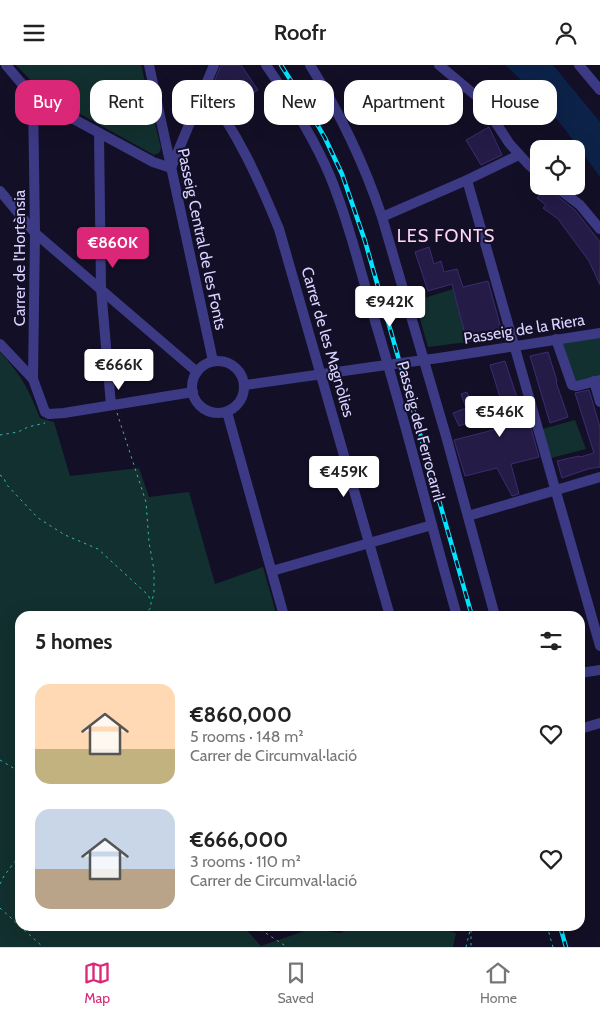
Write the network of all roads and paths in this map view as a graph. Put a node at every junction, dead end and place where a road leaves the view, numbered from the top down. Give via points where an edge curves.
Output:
1 (6, 65) edge
2 (148, 65) edge
3 (214, 65) edge
4 (266, 65) edge
5 (310, 65) edge
6 (439, 65) edge
7 (579, 65) edge
8 (19, 80) edge
9 (208, 80) edge
10 (600, 90) edge
11 (80, 123) edge
12 (33, 125) edge
13 (189, 125) edge
14 (227, 125) edge
15 (99, 133) junction
16 (518, 155) junction
17 (530, 166) edge
18 (171, 168) junction
19 (467, 179) junction
20 (0, 191) edge
21 (567, 195) edge
22 (382, 217) junction
23 (600, 229) edge
24 (35, 233) junction
25 (101, 288) junction
26 (600, 333) edge
27 (556, 339) junction
28 (0, 343) edge
29 (515, 345) junction
30 (213, 361) junction
31 (197, 372) junction
32 (322, 374) junction
33 (33, 379) junction
34 (597, 381) edge
35 (245, 385) junction
36 (193, 392) junction
37 (600, 401) edge
38 (113, 405) junction
39 (226, 412) junction
40 (49, 414) junction
41 (0, 435) edge
42 (0, 475) edge
43 (600, 477) edge
44 (556, 490) junction
45 (468, 516) junction
46 (432, 525) junction
47 (370, 543) junction
48 (272, 571) junction
49 (151, 601) junction
50 (148, 611) edge
51 (283, 611) edge
52 (389, 611) edge
53 (456, 611) edge
54 (494, 611) edge
55 (600, 646) edge
56 (600, 670) edge
57 (585, 672) edge
58 (600, 723) edge
59 (585, 728) edge
60 (0, 760) edge
61 (15, 769) edge
62 (15, 862) edge
63 (0, 884) edge
64 (0, 908) edge
65 (15, 922) edge
66 (25, 931) edge
67 (263, 931) edge
68 (470, 931) edge
69 (471, 931) edge
70 (549, 931) edge
71 (43, 947) edge
72 (287, 947) edge
73 (466, 947) edge
74 (471, 947) edge
75 (553, 947) edge

1 - 8 street
2 - 18 street, Passeig Central de les Fonts
3 - 9 street
4 - 46 street, Passeig del Ferrocarril via 310,135 342,209
5 - 22 street, Passeig del Ferrocarril via 347,130
6 - 16 street via 481,100
7 - 10 street
11 - 15 street
12 - 24 street, Carrer de l'Hortènsia
13 - 18 street
14 - 32 street, Carrer de les Magnòlies via 264,192 289,260
15 - 18 street via 152,162
15 - 25 street
16 - 17 street
16 - 19 street
18 - 30 street, Passeig Central de les Fonts
19 - 22 street
19 - 29 street
20 - 24 street
21 - 23 street
22 - 45 street, Passeig del Ferrocarril
24 - 25 street
24 - 33 street, Carrer de l'Hortènsia
25 - 31 street
25 - 38 street
26 - 27 street, Passeig de la Riera
27 - 29 street, Passeig de la Riera
27 - 34 street via 572,385
28 - 33 street
29 - 32 street, Passeig de la Riera, bridge
29 - 44 street
30 - 31 street
30 - 35 street via 233,365 242,375
31 - 36 street
32 - 35 street, Passeig de la Riera
32 - 47 street, Carrer de les Magnòlies
33 - 40 street, Carrer de l'Hortènsia via 45,412
34 - 37 street
35 - 39 street via 243,398
36 - 38 street
36 - 39 street via 196,402 207,411 216,414
38 - 40 street
38 - 49 path via 146,501 154,579
39 - 48 street
40 - 41 path via 44,424
42 - 49 path via 38,518 65,535 98,549
43 - 44 street
44 - 45 street
44 - 55 street
45 - 54 street, Passeig del Ferrocarril
46 - 47 street
46 - 53 street, Passeig del Ferrocarril
47 - 48 street
47 - 52 street, Carrer de les Magnòlies
48 - 51 street
49 - 50 path via 152,608
56 - 57 street
58 - 59 street
60 - 61 path
62 - 63 path
64 - 65 path
66 - 71 path
67 - 72 path
68 - 73 path
69 - 74 path
70 - 75 path

